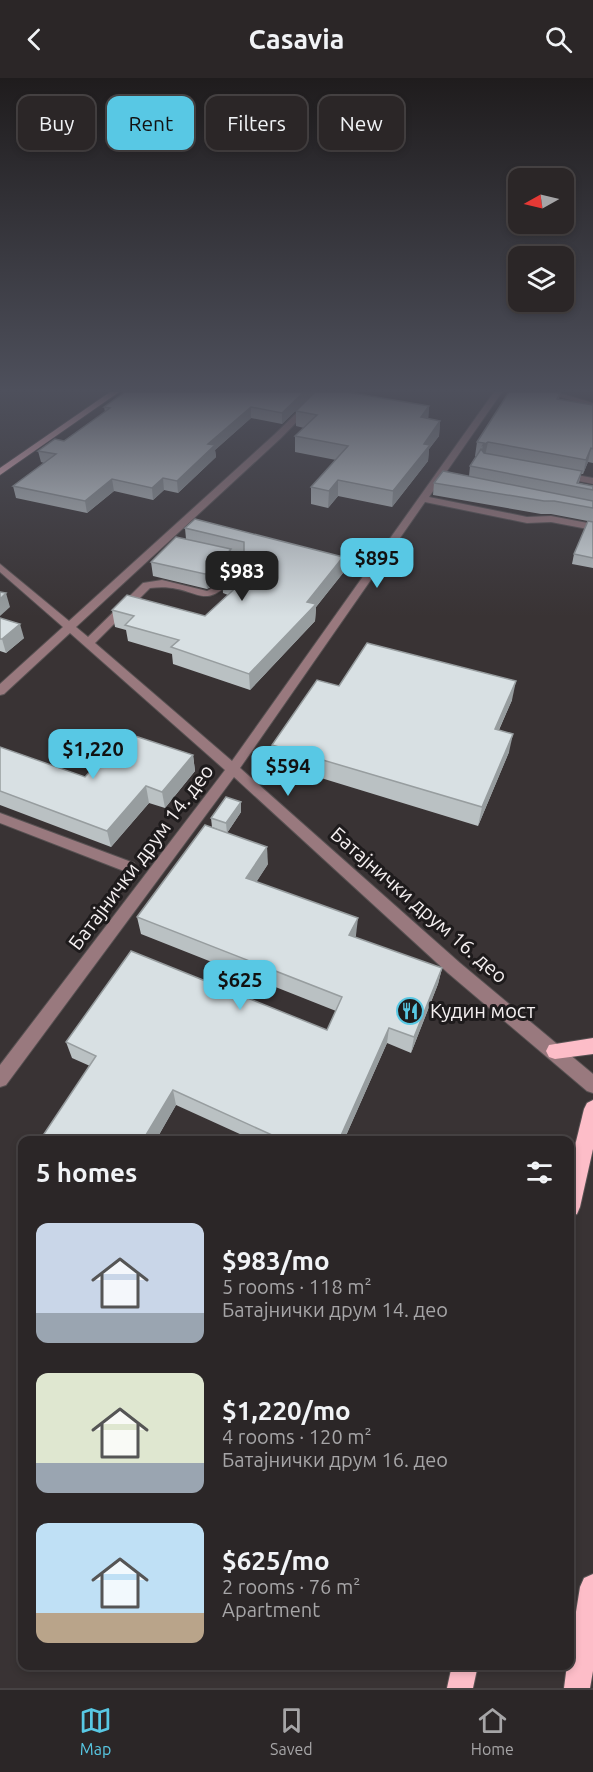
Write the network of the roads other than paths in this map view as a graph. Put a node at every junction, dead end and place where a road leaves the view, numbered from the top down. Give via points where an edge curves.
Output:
1 (244, 467) edge
2 (451, 467) edge
3 (550, 473) edge
4 (593, 481) edge
5 (423, 499) junction
6 (593, 527) edge
7 (201, 551) edge
8 (0, 567) edge
9 (69, 627) junction
10 (88, 644) junction
11 (0, 691) edge
12 (233, 769) junction
13 (0, 818) edge
14 (129, 867) dead end
15 (593, 1046) edge
16 (555, 1051) junction
17 (0, 1079) edge
18 (593, 1085) edge
19 (593, 1109) edge
20 (574, 1191) edge
21 (593, 1587) edge
22 (464, 1670) edge
23 (460, 1688) edge
24 (577, 1688) edge

1 - 9 street
2 - 5 street, Батајнички друм 14. део
3 - 4 street
5 - 6 street via 527,520 552,519
5 - 12 street, Батајнички друм 14. део
7 - 10 street via 237,560 239,566 219,589 208,594 162,583 147,585
8 - 9 street, Батајнички друм 16. део
9 - 10 street, Батајнички друм 16. део
9 - 11 street
10 - 12 street, Батајнички друм 16. део
12 - 16 street, Батајнички друм 16. део via 454,968
12 - 17 street, Батајнички друм 14. део
13 - 14 street
15 - 16 main road
16 - 18 street, Батајнички друм 16. део
19 - 20 main road
21 - 24 main road
22 - 23 main road

